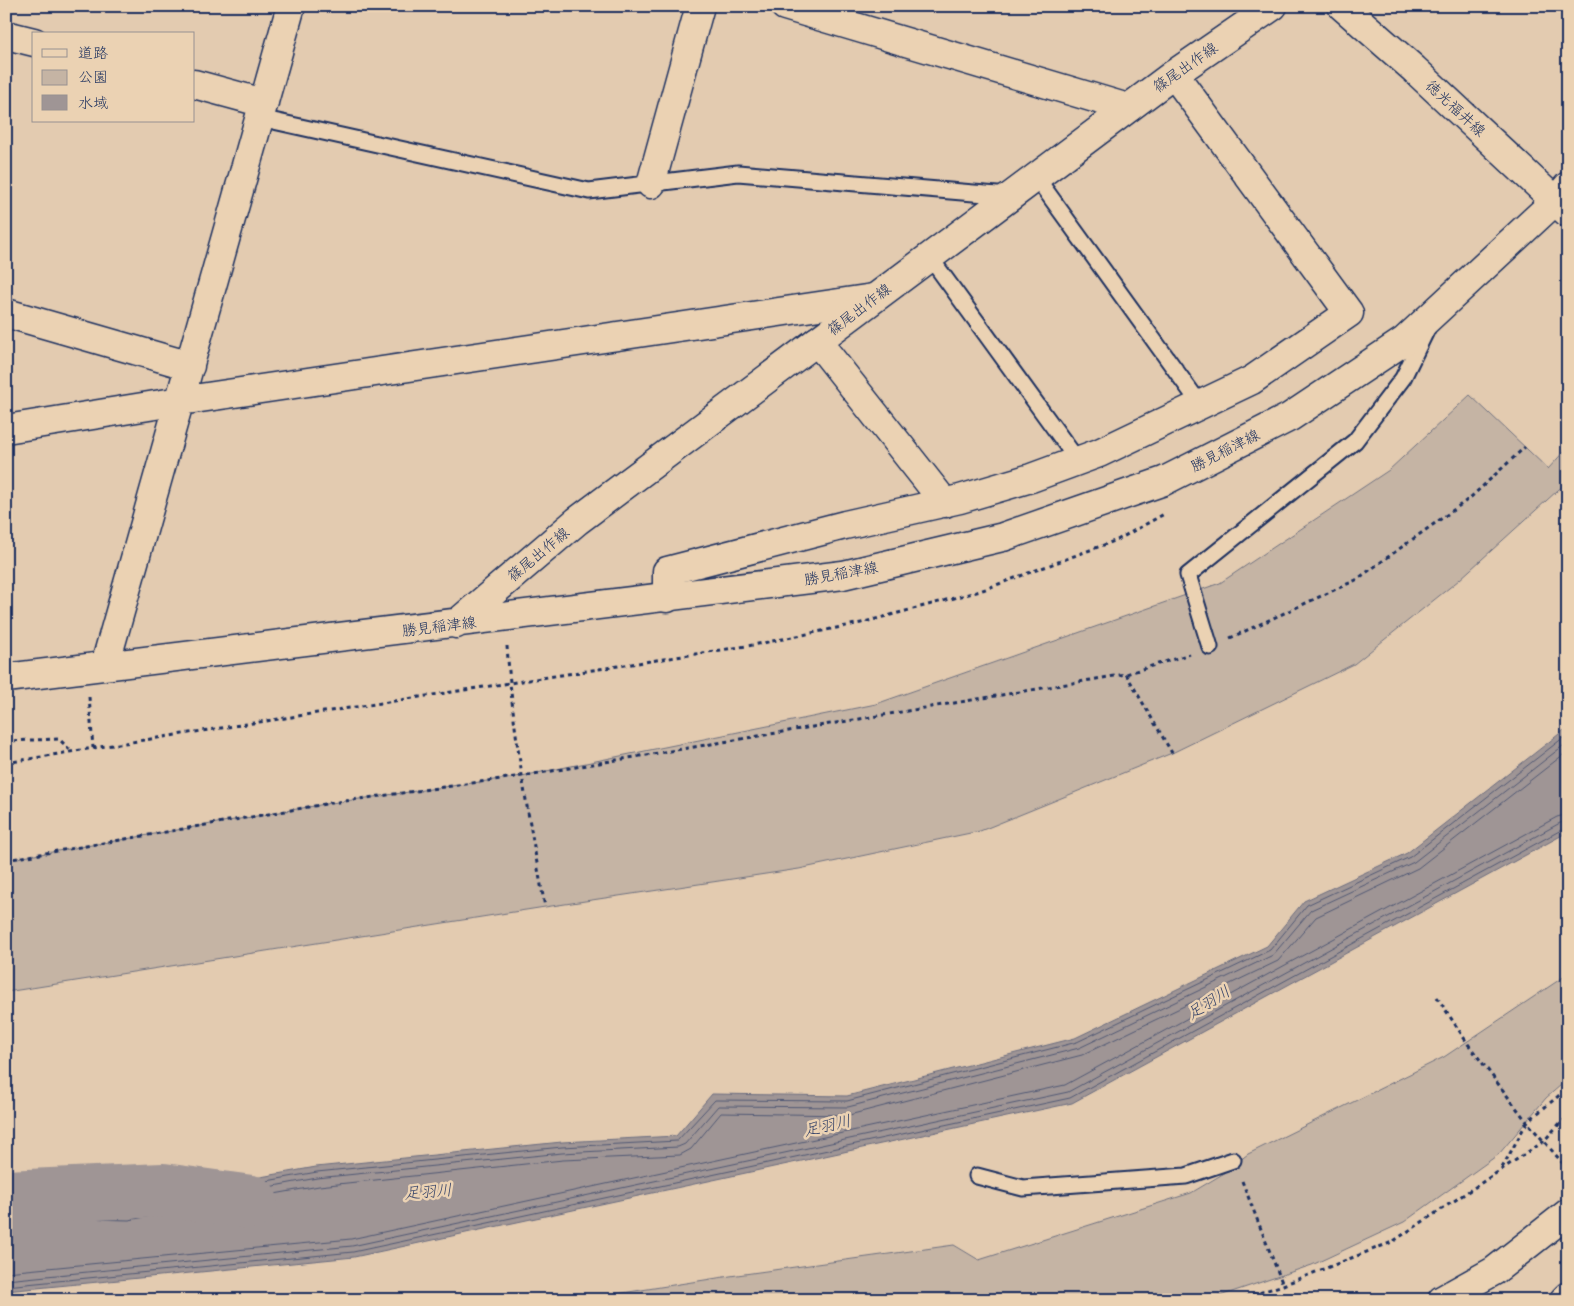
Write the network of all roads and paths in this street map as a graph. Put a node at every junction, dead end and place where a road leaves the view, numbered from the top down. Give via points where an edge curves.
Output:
1 (291, 6) edge
2 (700, 6) edge
3 (785, 6) edge
4 (1273, 6) edge
5 (1342, 6) edge
6 (6, 35) edge
7 (32, 42) edge
8 (1174, 74) junction
9 (195, 84) edge
10 (1128, 108) junction
11 (262, 110) junction
12 (1036, 177) junction
13 (651, 184) junction
14 (1010, 196) junction
15 (1564, 200) edge
16 (929, 256) junction
17 (873, 298) junction
18 (1436, 312) junction
19 (6, 313) edge
20 (817, 341) junction
21 (190, 366) junction
22 (180, 401) junction
23 (1200, 404) junction
24 (6, 429) edge
25 (1524, 447) dead end
26 (1078, 461) junction
27 (945, 503) junction
28 (1168, 512) dead end
29 (667, 598) junction
30 (456, 624) junction
31 (506, 638) dead end
32 (1210, 647) junction
33 (105, 666) junction
34 (1126, 674) junction
35 (6, 678) edge
36 (509, 683) junction
37 (89, 697) dead end
38 (6, 741) edge
39 (93, 748) junction
40 (71, 752) junction
41 (1172, 753) dead end
42 (6, 763) edge
43 (522, 776) junction
44 (6, 860) edge
45 (545, 907) dead end
46 (1437, 997) dead end
47 (1568, 1088) edge
48 (1568, 1118) edge
49 (1527, 1122) junction
50 (1543, 1142) junction
51 (1233, 1160) joint
52 (1568, 1169) edge
53 (1501, 1170) junction
54 (977, 1176) dead end
55 (1568, 1213) edge
56 (1283, 1286) junction
57 (1568, 1296) edge
58 (1237, 1300) edge
59 (1442, 1300) edge
60 (1564, 1300) edge

1 - 11 street
2 - 13 street
3 - 10 street
4 - 8 street, 篠尾出作線
5 - 15 street, 徳光福井線 via 1505,153
6 - 7 street
8 - 10 street, 篠尾出作線
8 - 23 street via 1349,313 1252,380
9 - 11 street
10 - 12 street, 篠尾出作線
11 - 13 lane via 589,191
11 - 21 street
12 - 14 street, 篠尾出作線
12 - 23 lane
13 - 14 lane via 738,173
14 - 16 street, 篠尾出作線
15 - 18 street, 勝見稲津線
16 - 17 street, 篠尾出作線
16 - 26 lane
17 - 20 street, 篠尾出作線
17 - 22 street
18 - 29 street, 勝見稲津線 via 1404,342 1290,417 1164,481 1003,537 843,576
18 - 32 lane via 1403,378 1355,441 1188,575
19 - 21 street
20 - 27 street
20 - 30 street, 篠尾出作線 via 576,521
21 - 22 street
22 - 24 street
22 - 33 street
23 - 26 street
25 - 32 path via 1470,498 1356,580
26 - 27 street
27 - 29 street via 667,570
28 - 36 path via 1117,540 980,591 861,623 753,645
29 - 30 street, 勝見稲津線
30 - 33 street, 勝見稲津線
31 - 36 path
32 - 34 path
33 - 35 street, 勝見稲津線
34 - 41 path
34 - 43 path
36 - 39 path
36 - 43 path
37 - 39 path
38 - 40 path via 59,739
39 - 40 path
40 - 42 path
43 - 44 path via 331,803
43 - 45 path
46 - 49 path
47 - 49 path
48 - 50 path
49 - 50 path
49 - 53 path
50 - 52 path
50 - 53 path
51 - 54 lane via 1186,1176 1023,1188
51 - 56 path
53 - 56 path via 1392,1242
55 - 59 street via 1494,1271
56 - 58 path
57 - 60 street

